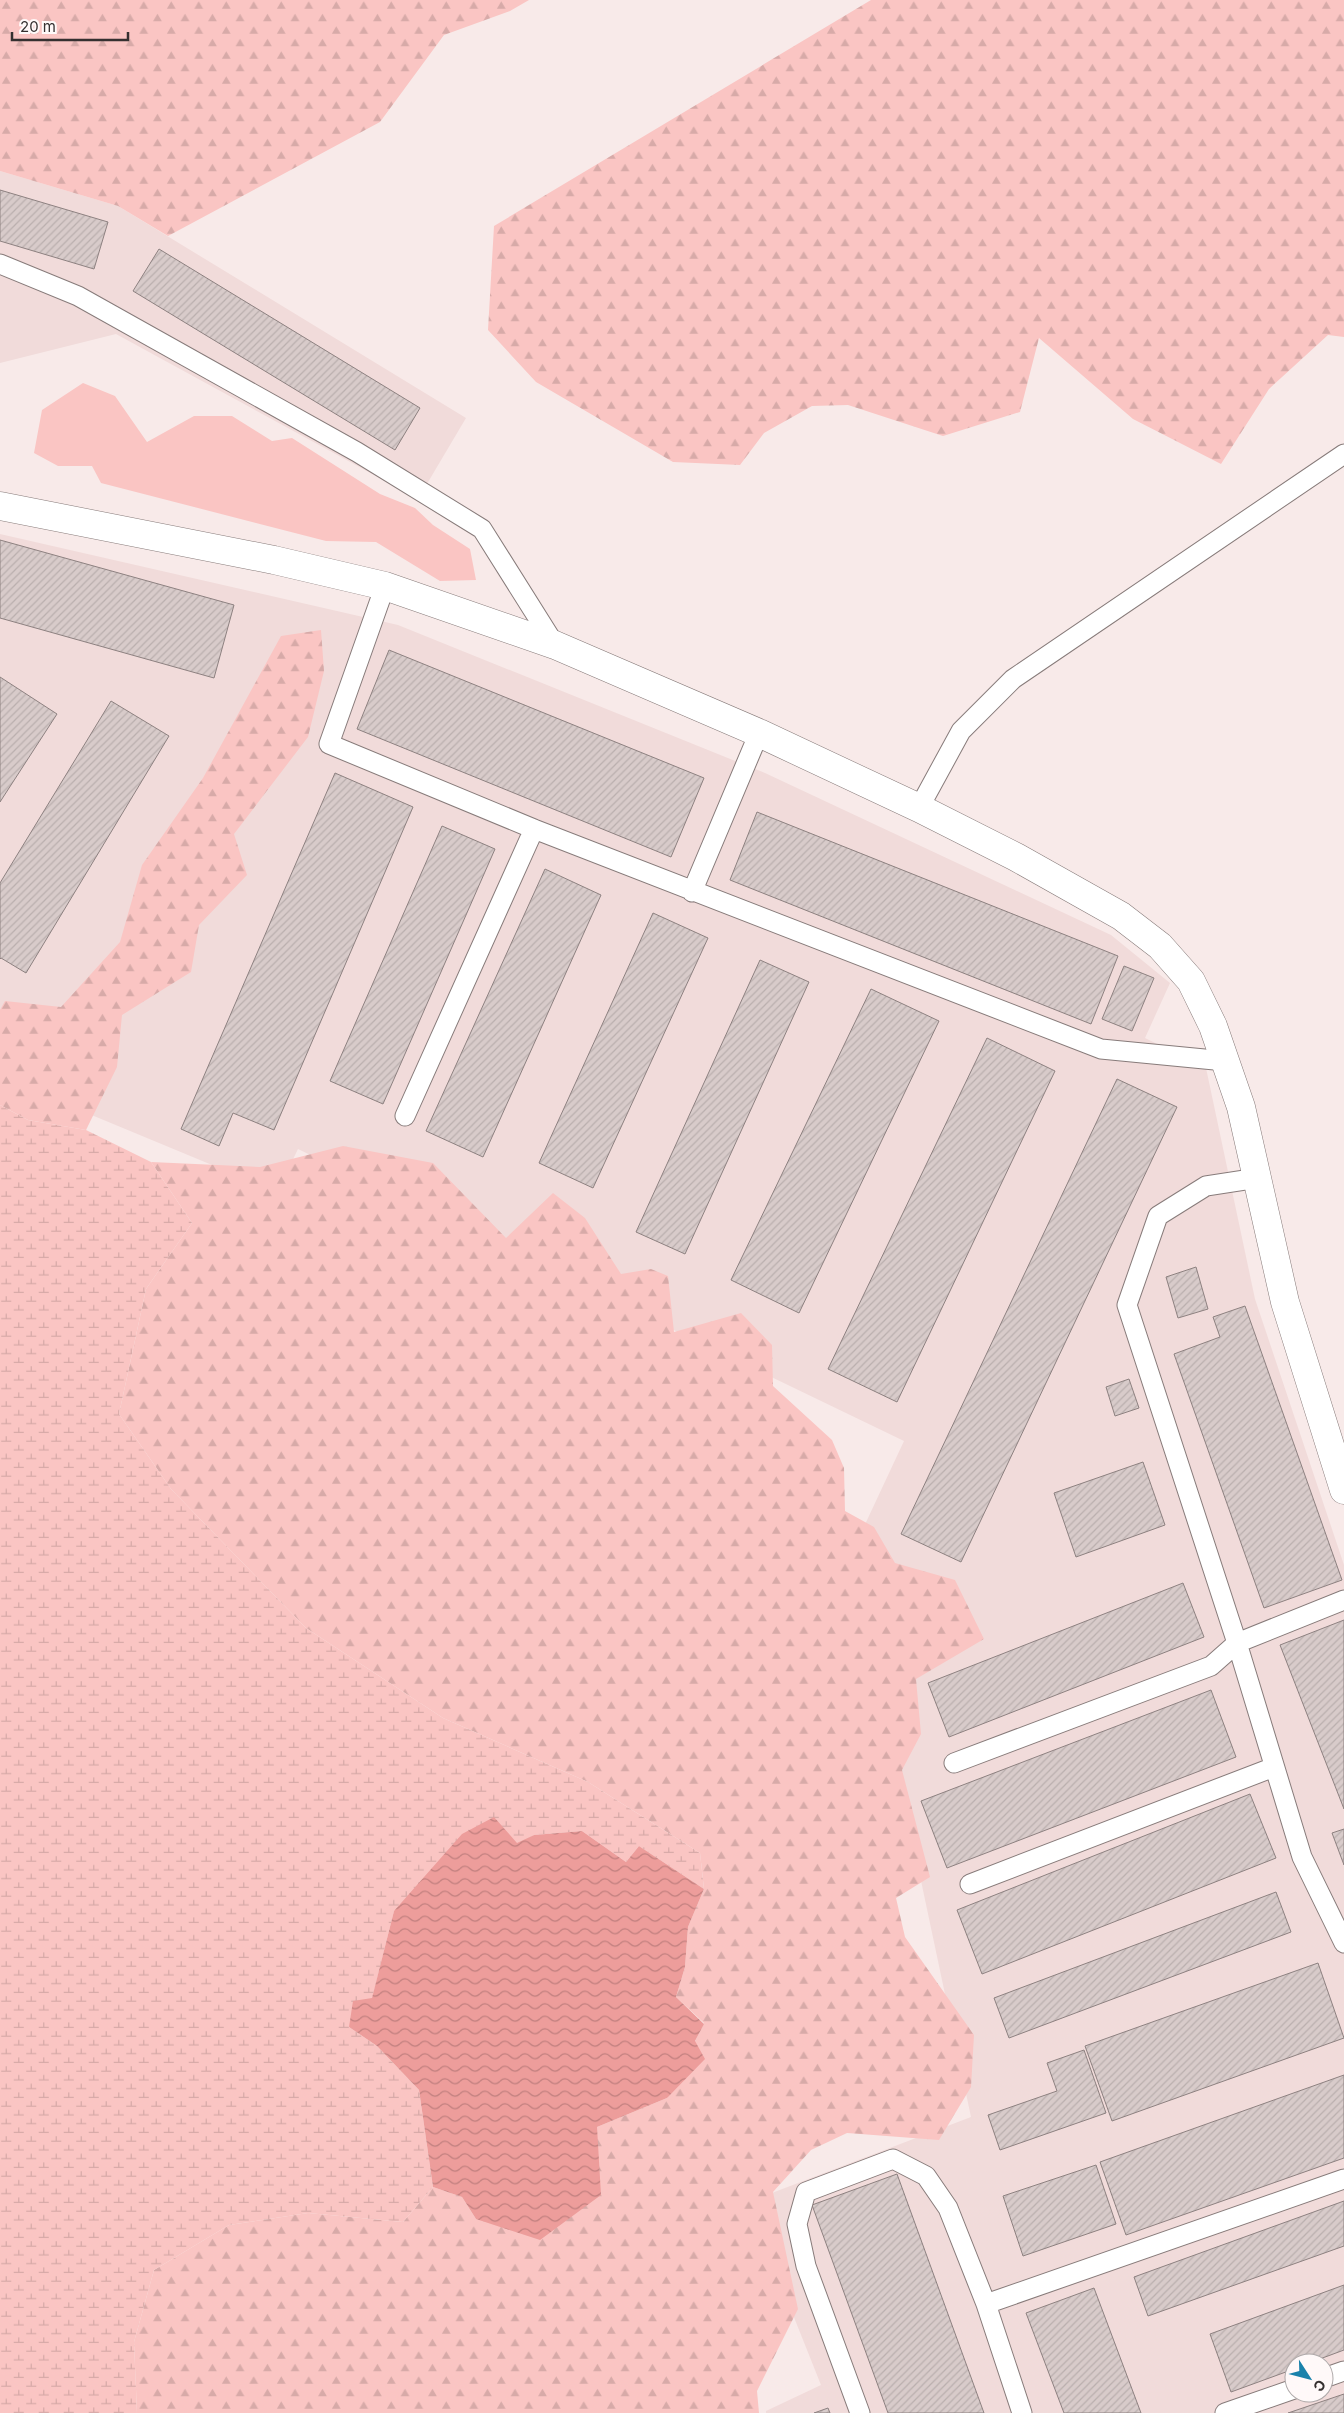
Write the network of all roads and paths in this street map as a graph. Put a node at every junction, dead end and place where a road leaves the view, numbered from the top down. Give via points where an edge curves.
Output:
1 (0, 264) edge
2 (1344, 454) edge
3 (0, 506) edge
4 (385, 586) junction
5 (555, 645) junction
6 (759, 733) junction
7 (919, 808) junction
8 (534, 829) junction
9 (692, 892) junction
10 (1225, 1061) junction
11 (405, 1116) dead end
12 (1258, 1178) junction
13 (1344, 1490) edge
14 (1344, 1600) edge
15 (1237, 1643) junction
16 (954, 1763) dead end
17 (1274, 1767) junction
18 (970, 1884) dead end
19 (1344, 1943) edge
20 (1344, 2179) edge
21 (986, 2304) junction
22 (1284, 2392) edge
23 (860, 2413) edge
24 (1022, 2413) edge
25 (1225, 2413) edge

1 - 5 lane via 78,296 357,452 482,530
2 - 7 lane via 1013,679 961,730
3 - 4 street via 274,560
4 - 5 street
4 - 8 lane via 329,744
5 - 6 street
6 - 7 street
6 - 9 lane
7 - 10 street via 1016,857 1121,916 1160,946 1191,981 1214,1026
8 - 9 lane
8 - 11 lane
9 - 10 lane via 1101,1049
10 - 12 street via 1241,1107
12 - 13 street via 1285,1302
12 - 15 lane via 1206,1186 1158,1216 1126,1305
14 - 15 lane
15 - 16 lane via 1211,1666
15 - 17 lane
17 - 18 lane
17 - 19 lane via 1302,1857
20 - 21 lane
21 - 23 lane via 948,2208 926,2176 893,2160 806,2192 797,2224 806,2266
21 - 24 lane
22 - 25 lane

